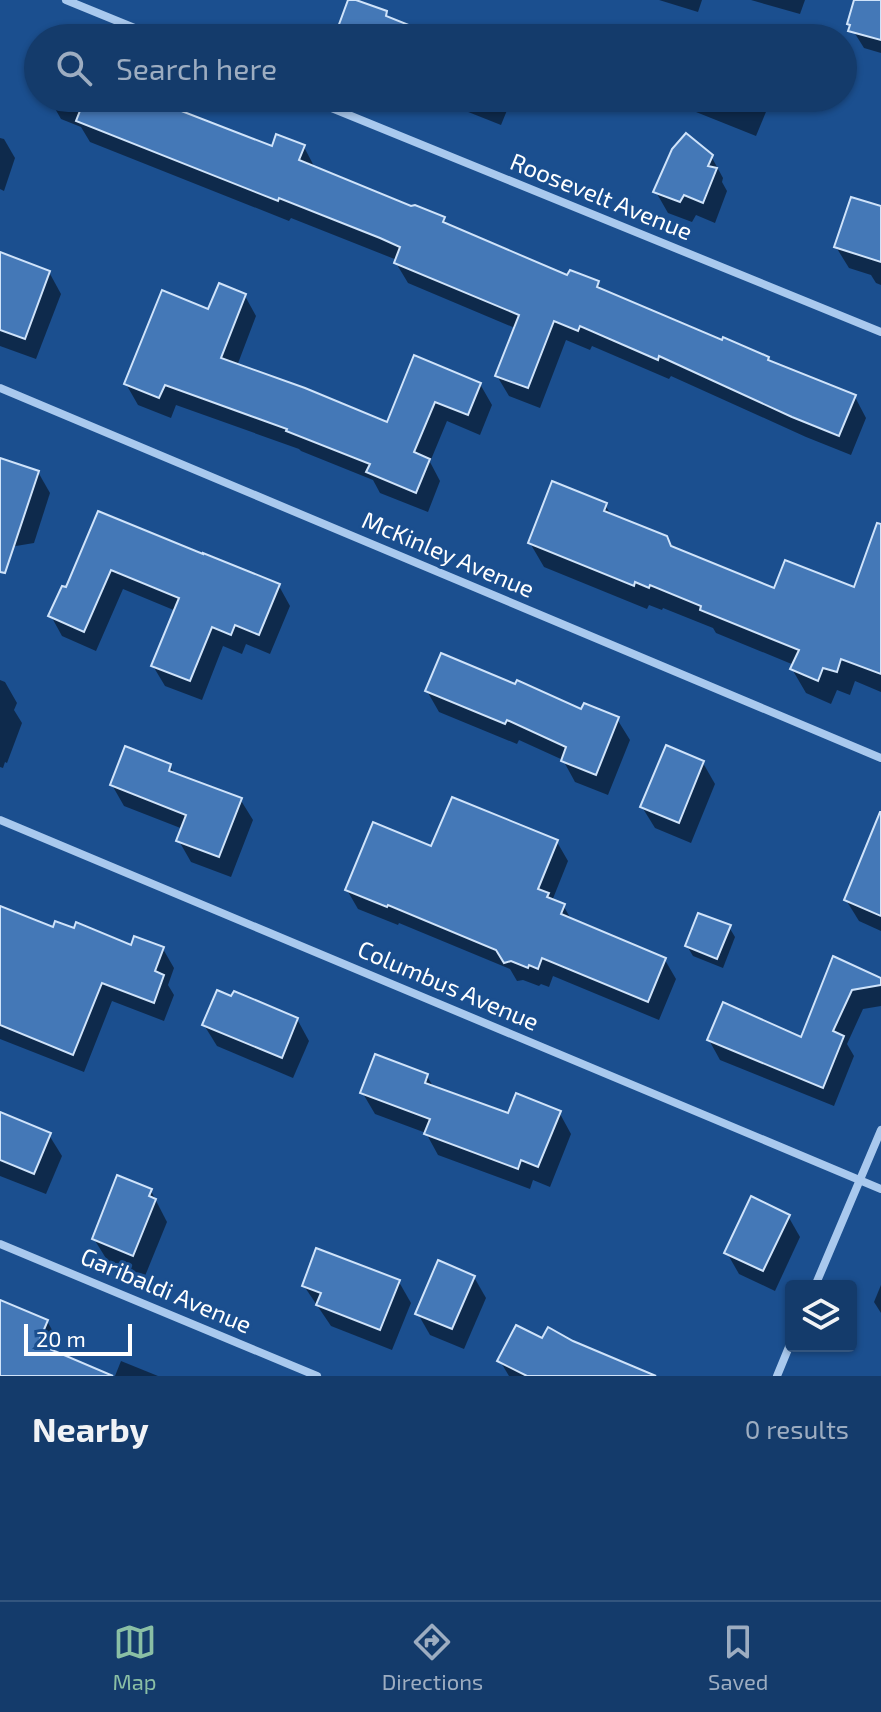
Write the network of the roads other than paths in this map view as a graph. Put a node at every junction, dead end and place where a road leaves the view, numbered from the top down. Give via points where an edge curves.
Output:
1 (66, 0) edge
2 (125, 24) edge
3 (341, 112) edge
4 (881, 332) edge
5 (0, 388) edge
6 (881, 758) edge
7 (0, 820) edge
8 (881, 1130) edge
9 (860, 1180) junction
10 (881, 1189) edge
11 (0, 1244) edge
12 (818, 1280) edge
13 (787, 1352) edge
14 (317, 1376) edge
15 (777, 1376) edge

1 - 2 street
3 - 4 street, Roosevelt Avenue
5 - 6 street, McKinley Avenue
7 - 9 street, Columbus Avenue
8 - 9 street
9 - 10 street, Columbus Avenue
9 - 12 street
11 - 14 street, Garibaldi Avenue
13 - 15 street

